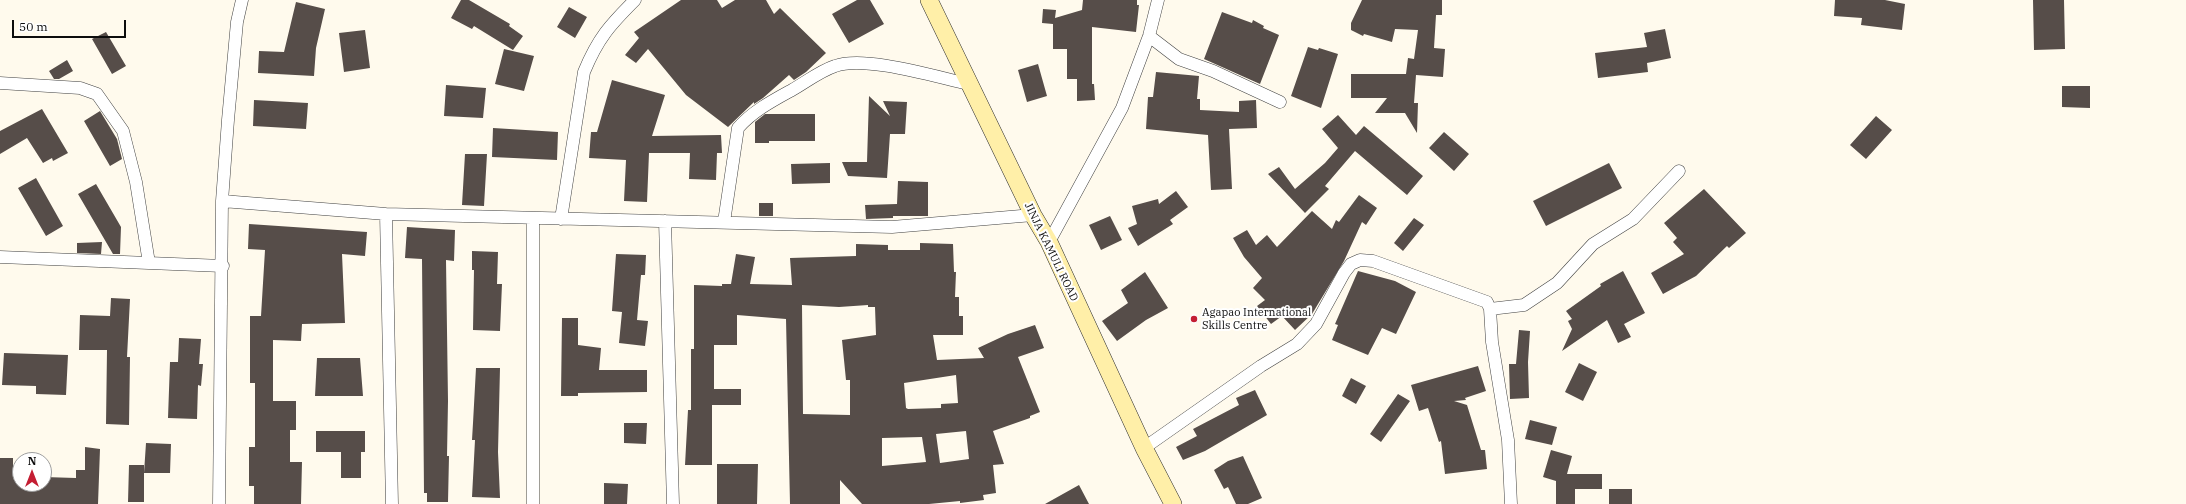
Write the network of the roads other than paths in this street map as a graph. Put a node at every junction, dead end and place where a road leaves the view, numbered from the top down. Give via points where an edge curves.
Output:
1 (242, 0) edge
2 (635, 0) edge
3 (929, 0) edge
4 (1158, 0) edge
5 (1149, 36) junction
6 (0, 83) edge
7 (969, 84) junction
8 (1280, 102) dead end
9 (1679, 171) dead end
10 (222, 201) junction
11 (386, 214) junction
12 (1033, 215) junction
13 (532, 218) junction
14 (560, 219) junction
15 (665, 221) junction
16 (724, 222) junction
17 (1049, 242) junction
18 (0, 257) edge
19 (149, 263) junction
20 (223, 266) junction
21 (1490, 309) junction
22 (1144, 448) junction
23 (219, 504) edge
24 (392, 504) edge
25 (533, 504) edge
26 (673, 504) edge
27 (1173, 504) edge
28 (1511, 504) edge

1 - 10 street via 234,52
2 - 14 street via 606,29 593,49 584,72
3 - 7 main road, JINJA KAMULI ROAD
4 - 5 street
5 - 8 street via 1179,59 1213,71
5 - 17 street via 1122,108
6 - 19 street via 80,88 97,94 122,131 136,182
7 - 12 main road, JINJA KAMULI ROAD
7 - 16 street via 855,62 835,66 760,108 748,116 738,128
9 - 21 street via 1633,219 1593,244 1557,283 1524,305
10 - 11 street
10 - 20 street
11 - 13 street
11 - 24 street
12 - 16 street via 892,227
12 - 17 main road, JINJA KAMULI ROAD
13 - 14 street
13 - 25 street
14 - 15 street
15 - 16 street
15 - 26 street
17 - 22 main road, JINJA KAMULI ROAD
18 - 19 street
19 - 20 street
20 - 23 street
21 - 22 street via 1486,302 1479,298 1373,261 1360,260 1344,273 1316,324 1297,344 1260,366
21 - 28 street via 1492,342 1508,440
22 - 27 main road, JINJA KAMULI ROAD

